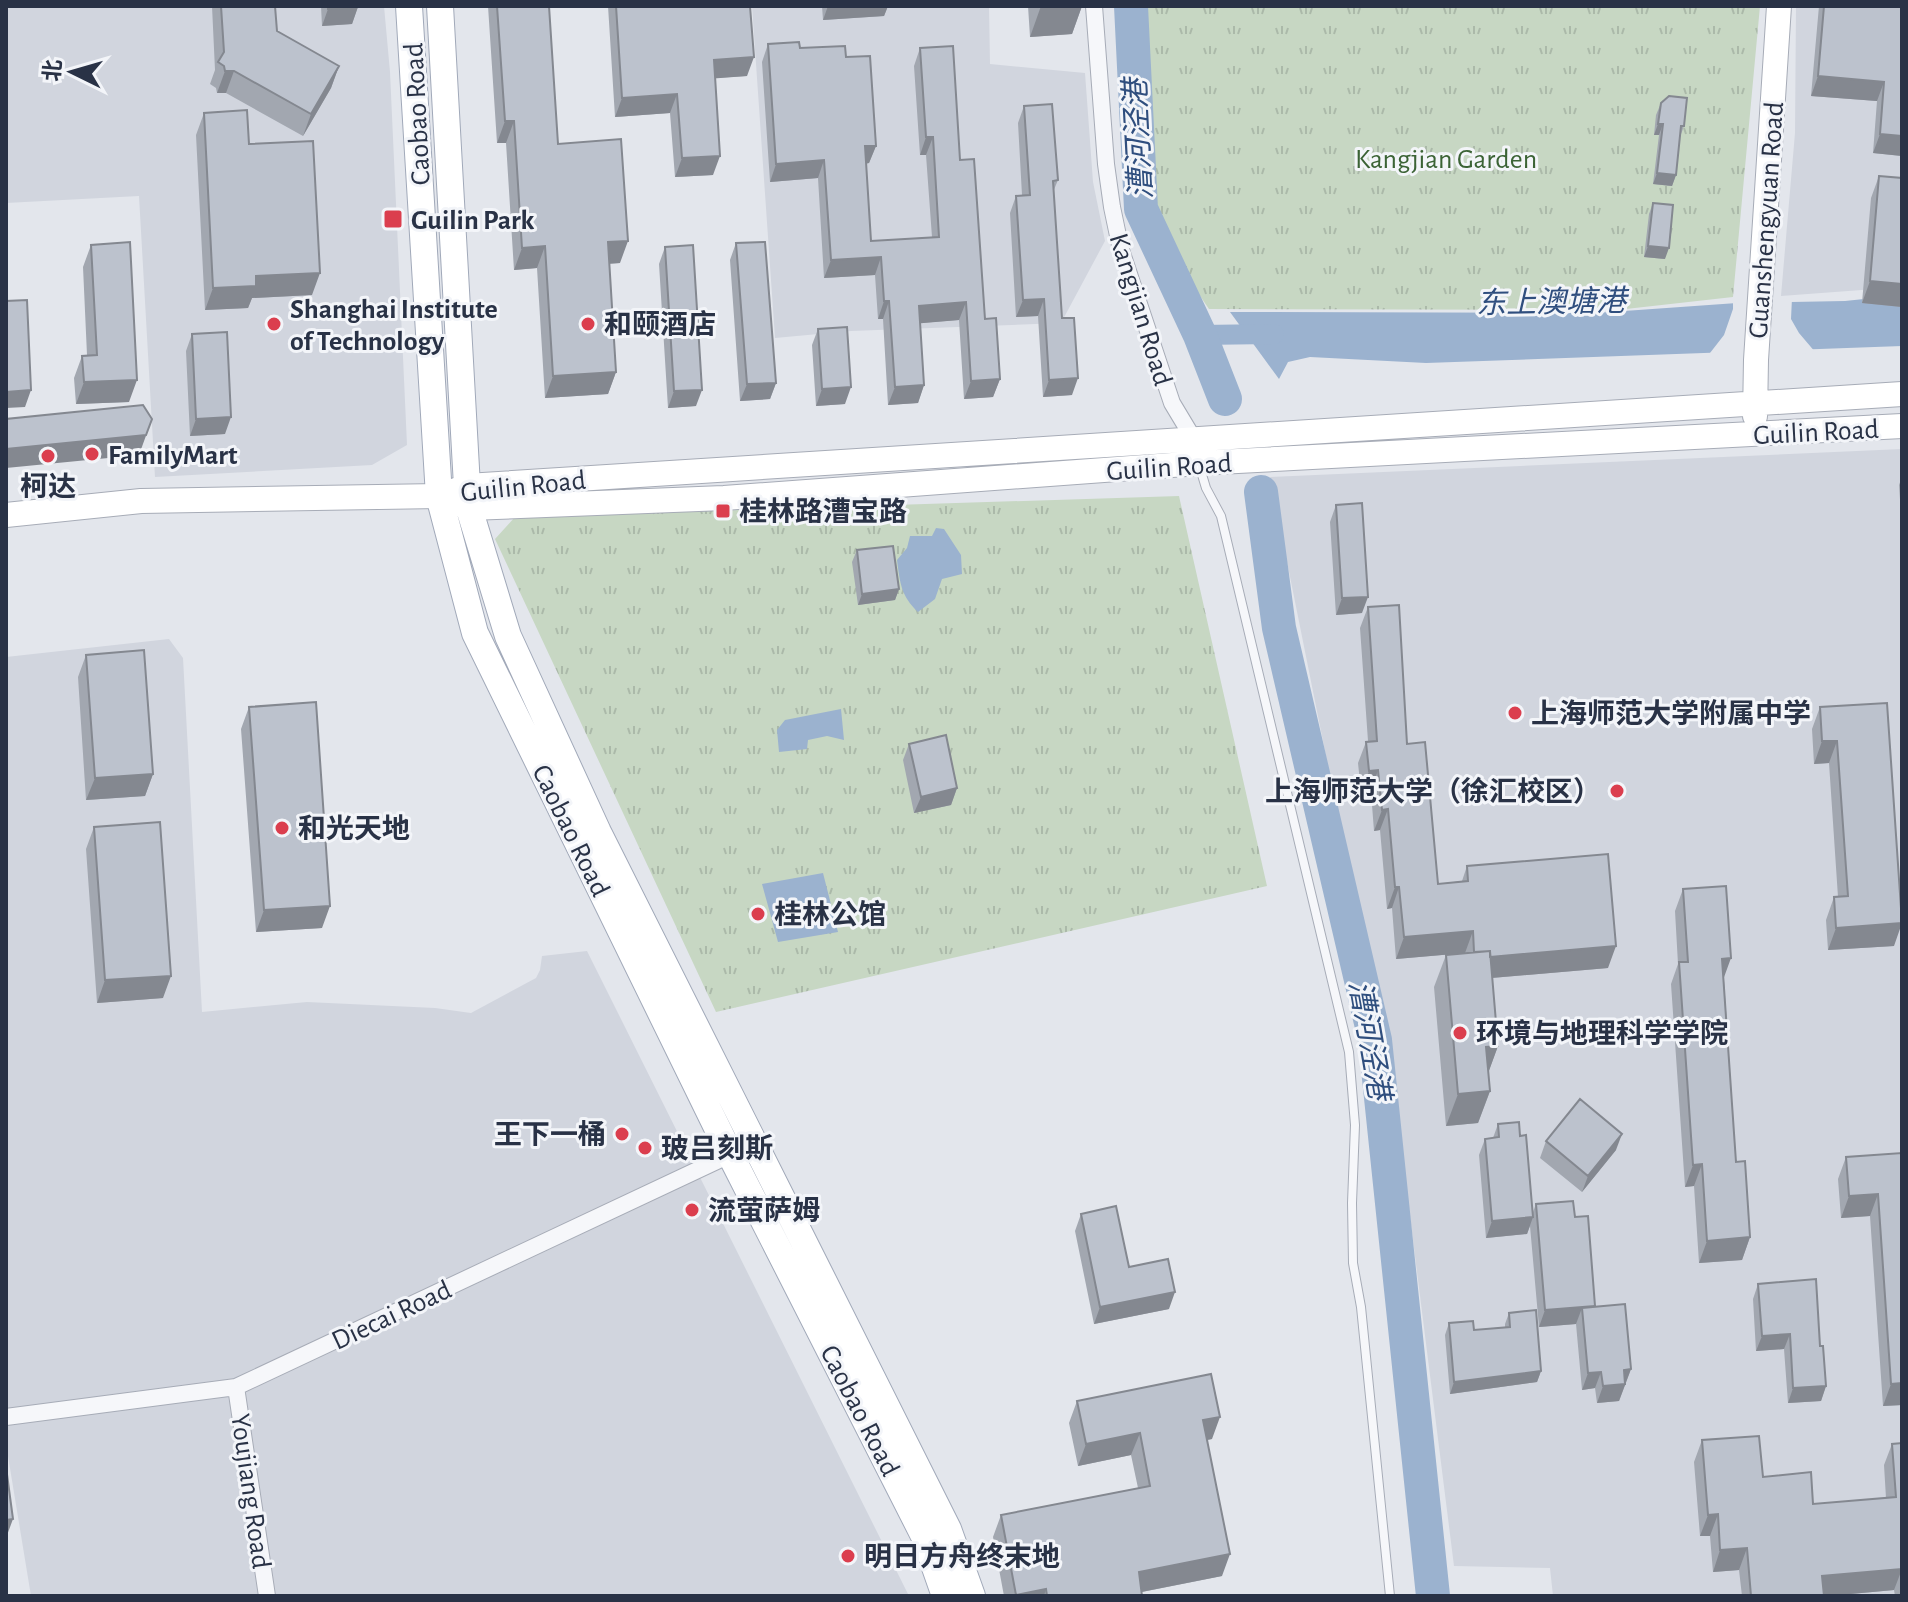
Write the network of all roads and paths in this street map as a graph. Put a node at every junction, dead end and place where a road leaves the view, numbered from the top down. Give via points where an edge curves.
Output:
1 (409, 6) edge
2 (440, 6) edge
3 (1094, 6) edge
4 (1779, 6) edge
5 (1902, 394) edge
6 (1756, 402) junction
7 (1902, 426) edge
8 (1754, 434) junction
9 (1193, 438) junction
10 (1199, 463) junction
11 (439, 496) junction
12 (468, 497) junction
13 (6, 515) edge
14 (756, 1144) junction
15 (730, 1154) junction
16 (236, 1387) junction
17 (6, 1417) edge
18 (267, 1596) edge
19 (945, 1596) edge
20 (972, 1596) edge
21 (1390, 1596) edge

1 - 11 main road, Caobao Road
2 - 12 main road, Caobao Road
3 - 9 street, Kangjian Road via 1106,164 1121,250 1172,403
4 - 6 main road, Guanshengyuan Road
5 - 6 main road, Guilin Road
6 - 8 main road, Guanshengyuan Road
6 - 9 main road, Guilin Road
7 - 8 main road, Guilin Road
8 - 10 main road, Guilin Road
9 - 10 street, Kangjian Road
9 - 12 main road, Guilin Road
10 - 12 main road, Guilin Road via 724,498
10 - 21 lane via 1221,516 1349,1052 1355,1125 1353,1263
11 - 12 main road, Guilin Road
11 - 13 main road, Guilin Road via 141,501
11 - 15 main road, Caobao Road via 475,633
12 - 14 main road, Caobao Road via 508,636 598,832
14 - 15 street, Diecai Road
14 - 20 main road, Caobao Road via 948,1529
15 - 16 street, Diecai Road
15 - 19 main road, Caobao Road via 924,1536
16 - 17 street, Diecai Road
16 - 18 street, Youjiang Road

